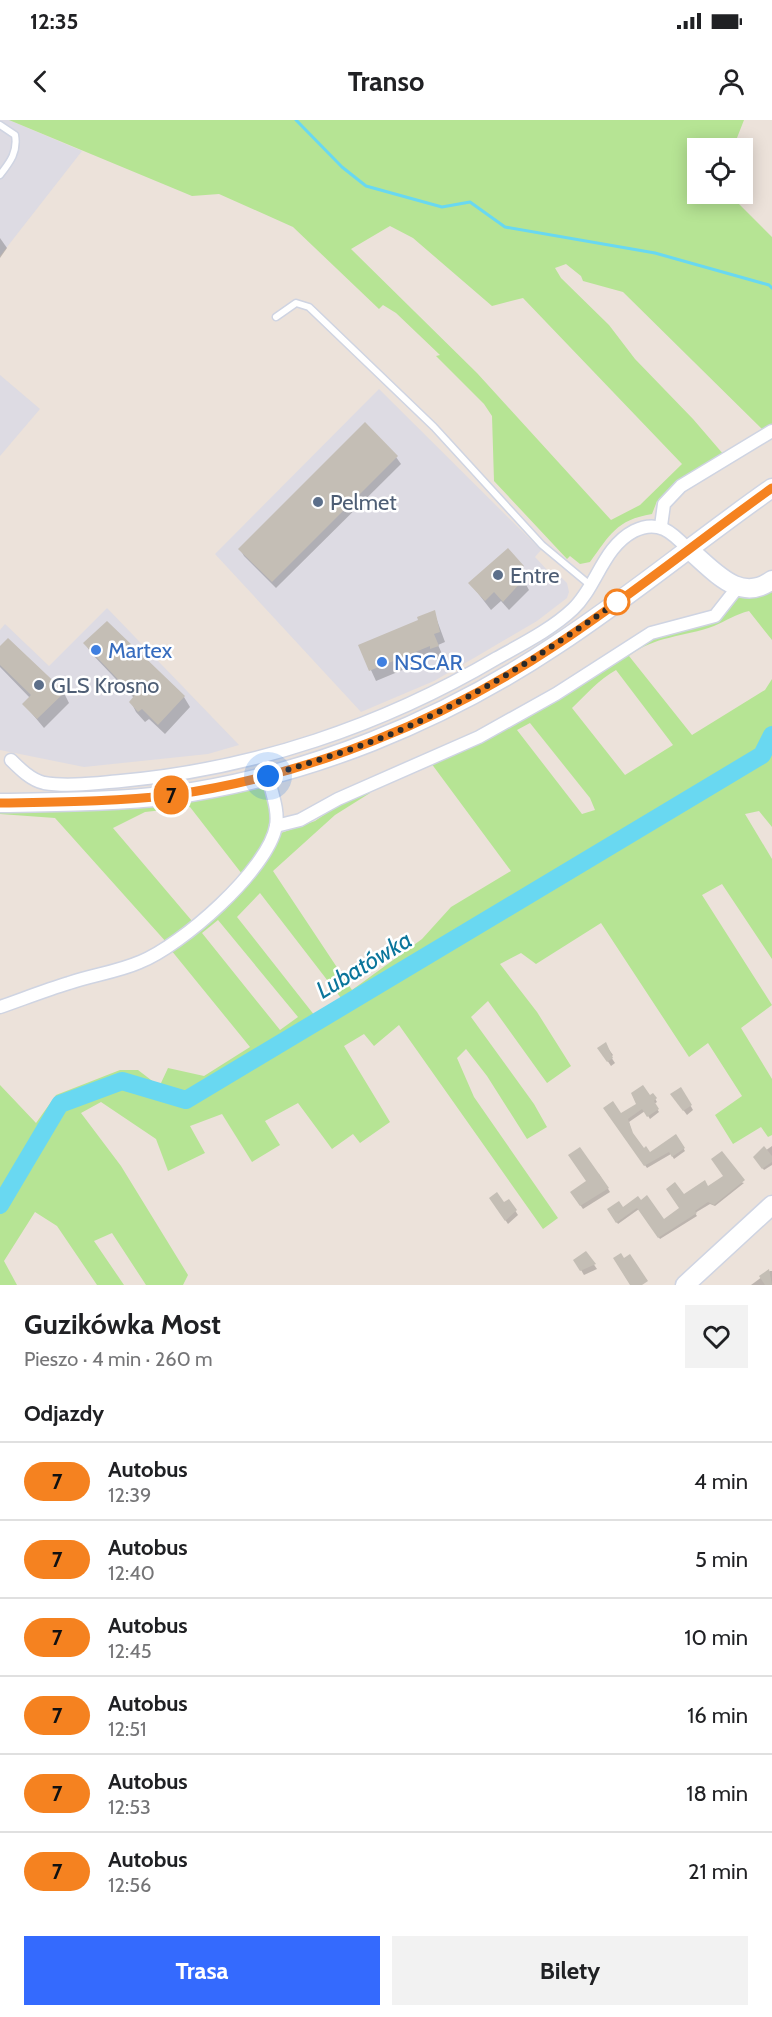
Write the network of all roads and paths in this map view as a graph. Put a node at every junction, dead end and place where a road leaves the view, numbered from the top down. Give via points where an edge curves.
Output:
1 (0, 125) edge
2 (0, 175) edge
3 (276, 317) dead end
4 (772, 431) edge
5 (772, 488) edge
6 (662, 526) junction
7 (688, 549) junction
8 (772, 580) edge
9 (590, 585) junction
10 (737, 588) junction
11 (10, 760) dead end
12 (268, 776) junction
13 (0, 803) edge
14 (276, 826) junction
15 (0, 1007) edge
16 (772, 1205) edge
17 (685, 1285) edge

1 - 2 lane via 15,135 17,145
3 - 9 lane via 296,303 309,307 436,425 542,545
4 - 6 street via 681,486 664,504
5 - 7 street
6 - 7 street
6 - 9 street via 636,530 619,540
7 - 10 street
7 - 12 street via 555,646 483,689 417,723
8 - 10 street via 749,589
9 - 11 street via 574,608 453,685 309,744 212,767 95,783 43,783
10 - 14 street via 715,616 651,633 556,694 479,737 338,799 300,820
12 - 13 street via 162,796 98,802
12 - 14 street
14 - 15 street via 272,841 240,884 163,950 140,962
16 - 17 street

